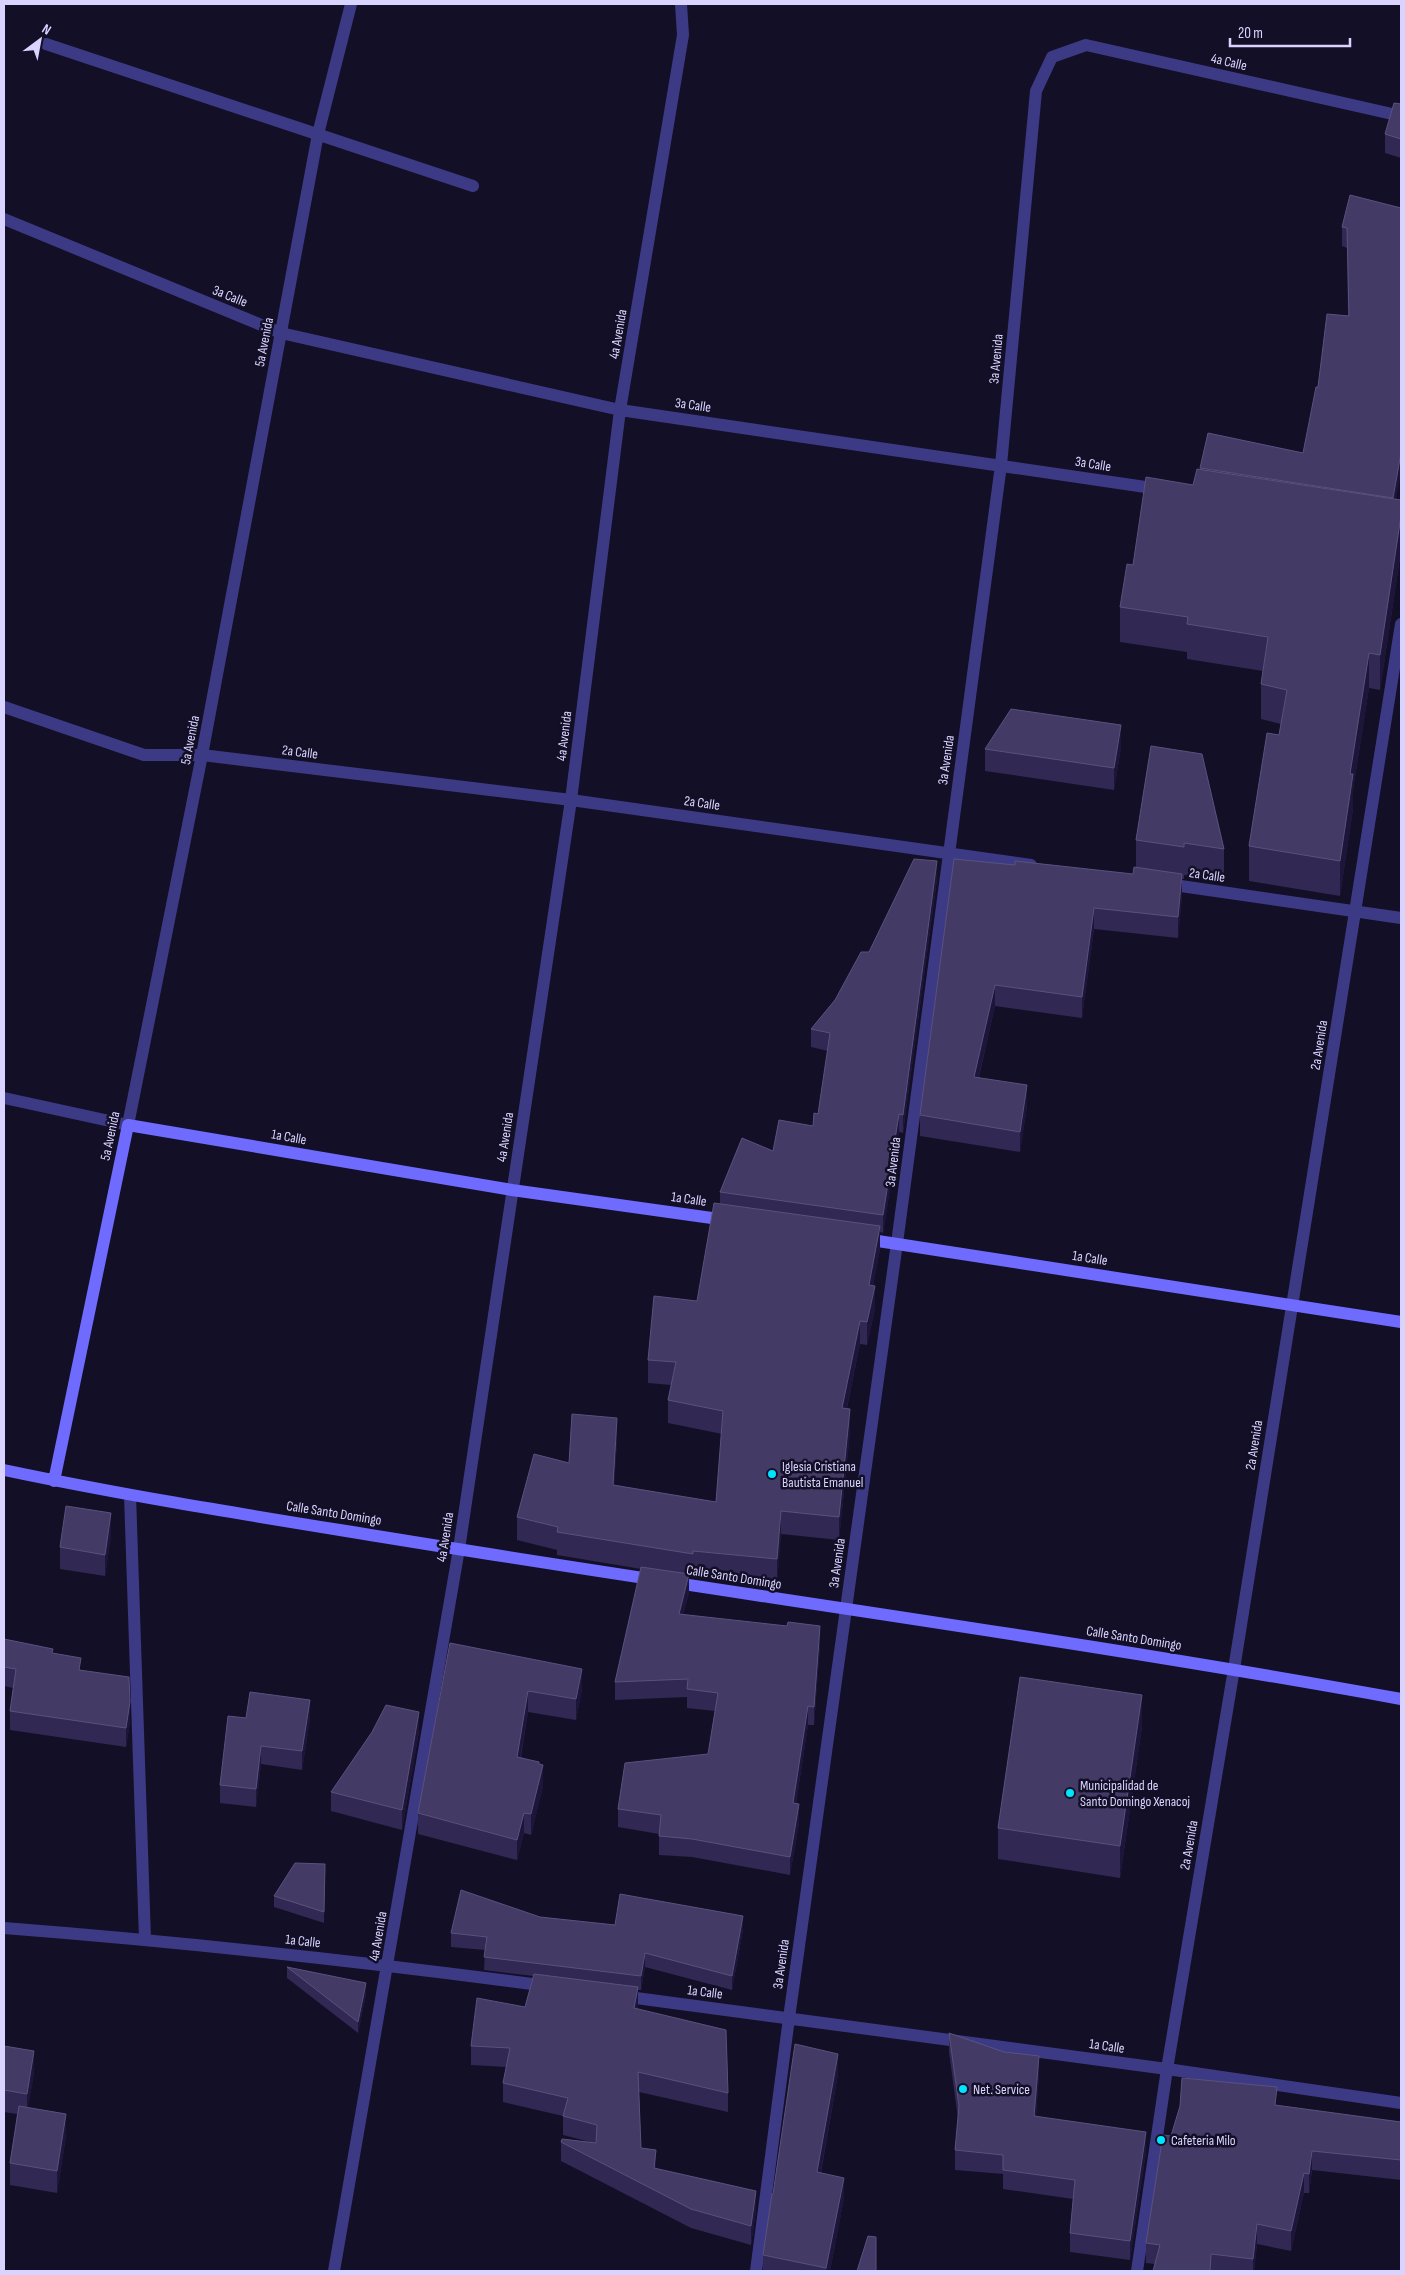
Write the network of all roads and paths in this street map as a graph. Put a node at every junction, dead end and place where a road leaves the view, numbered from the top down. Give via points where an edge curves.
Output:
1 (351, 4) edge
2 (681, 4) edge
3 (46, 44) dead end
4 (1052, 57) joint
5 (1401, 116) edge
6 (318, 134) junction
7 (473, 186) dead end
8 (4, 219) edge
9 (281, 333) junction
10 (620, 410) junction
11 (1002, 465) junction
12 (1167, 491) edge
13 (1401, 624) edge
14 (4, 707) edge
15 (202, 755) junction
16 (571, 800) junction
17 (948, 853) junction
18 (1047, 867) edge
19 (1156, 882) edge
20 (1356, 912) junction
21 (1401, 918) edge
22 (4, 1098) edge
23 (128, 1125) junction
24 (512, 1190) junction
25 (739, 1221) edge
26 (848, 1236) edge
27 (898, 1243) junction
28 (1291, 1305) junction
29 (1401, 1322) edge
30 (4, 1470) edge
31 (54, 1481) junction
32 (130, 1495) junction
33 (459, 1549) junction
34 (846, 1610) junction
35 (1234, 1669) junction
36 (1401, 1699) edge
37 (4, 1928) edge
38 (145, 1939) junction
39 (388, 1965) junction
40 (564, 1988) edge
41 (613, 1995) edge
42 (789, 2018) junction
43 (1167, 2069) junction
44 (1401, 2103) edge
45 (334, 2271) edge
46 (756, 2271) edge
47 (1137, 2271) edge

1 - 6 street, 5a Avenida
2 - 10 street, 4a Avenida via 683,36
3 - 6 street
4 - 5 street, 4a Calle via 1086,45
4 - 11 street, 3a Avenida via 1036,91
6 - 7 street
6 - 9 street, 5a Avenida
8 - 9 street, 3a Calle
9 - 10 street, 3a Calle
9 - 15 street, 5a Avenida
10 - 11 street, 3a Calle
10 - 16 street, 4a Avenida
11 - 12 street, 3a Calle
11 - 17 street, 3a Avenida
13 - 20 street, 2a Avenida
14 - 15 street, 2a Calle via 144,755
15 - 16 street, 2a Calle
15 - 23 street, 5a Avenida
16 - 17 street, 2a Calle
16 - 24 street, 4a Avenida
17 - 18 street, 2a Calle
17 - 27 street, 3a Avenida
19 - 20 street, 2a Calle
20 - 21 street, 2a Calle
20 - 28 street, 2a Avenida
22 - 23 street, 1a Calle
23 - 24 main road, 1a Calle
23 - 31 main road, 5a Avenida
24 - 25 main road, 1a Calle
24 - 33 street, 4a Avenida
26 - 27 main road, 1a Calle
27 - 28 main road, 1a Calle
27 - 34 street, 3a Avenida
28 - 29 main road, 1a Calle
28 - 35 street, 2a Avenida
30 - 31 main road, Calle Santo Domingo
31 - 32 main road, Calle Santo Domingo
32 - 33 main road, Calle Santo Domingo
32 - 38 street
33 - 34 main road, Calle Santo Domingo
33 - 39 street, 4a Avenida
34 - 35 main road, Calle Santo Domingo
34 - 42 street, 3a Avenida
35 - 36 main road, Calle Santo Domingo
35 - 43 street, 2a Avenida
37 - 38 street, 1a Calle
38 - 39 street, 1a Calle
39 - 40 street, 1a Calle
39 - 45 street, 4a Avenida
41 - 42 street, 1a Calle
42 - 43 street, 1a Calle
42 - 46 street, 3a Avenida
43 - 44 street, 1a Calle
43 - 47 street, 2a Avenida

